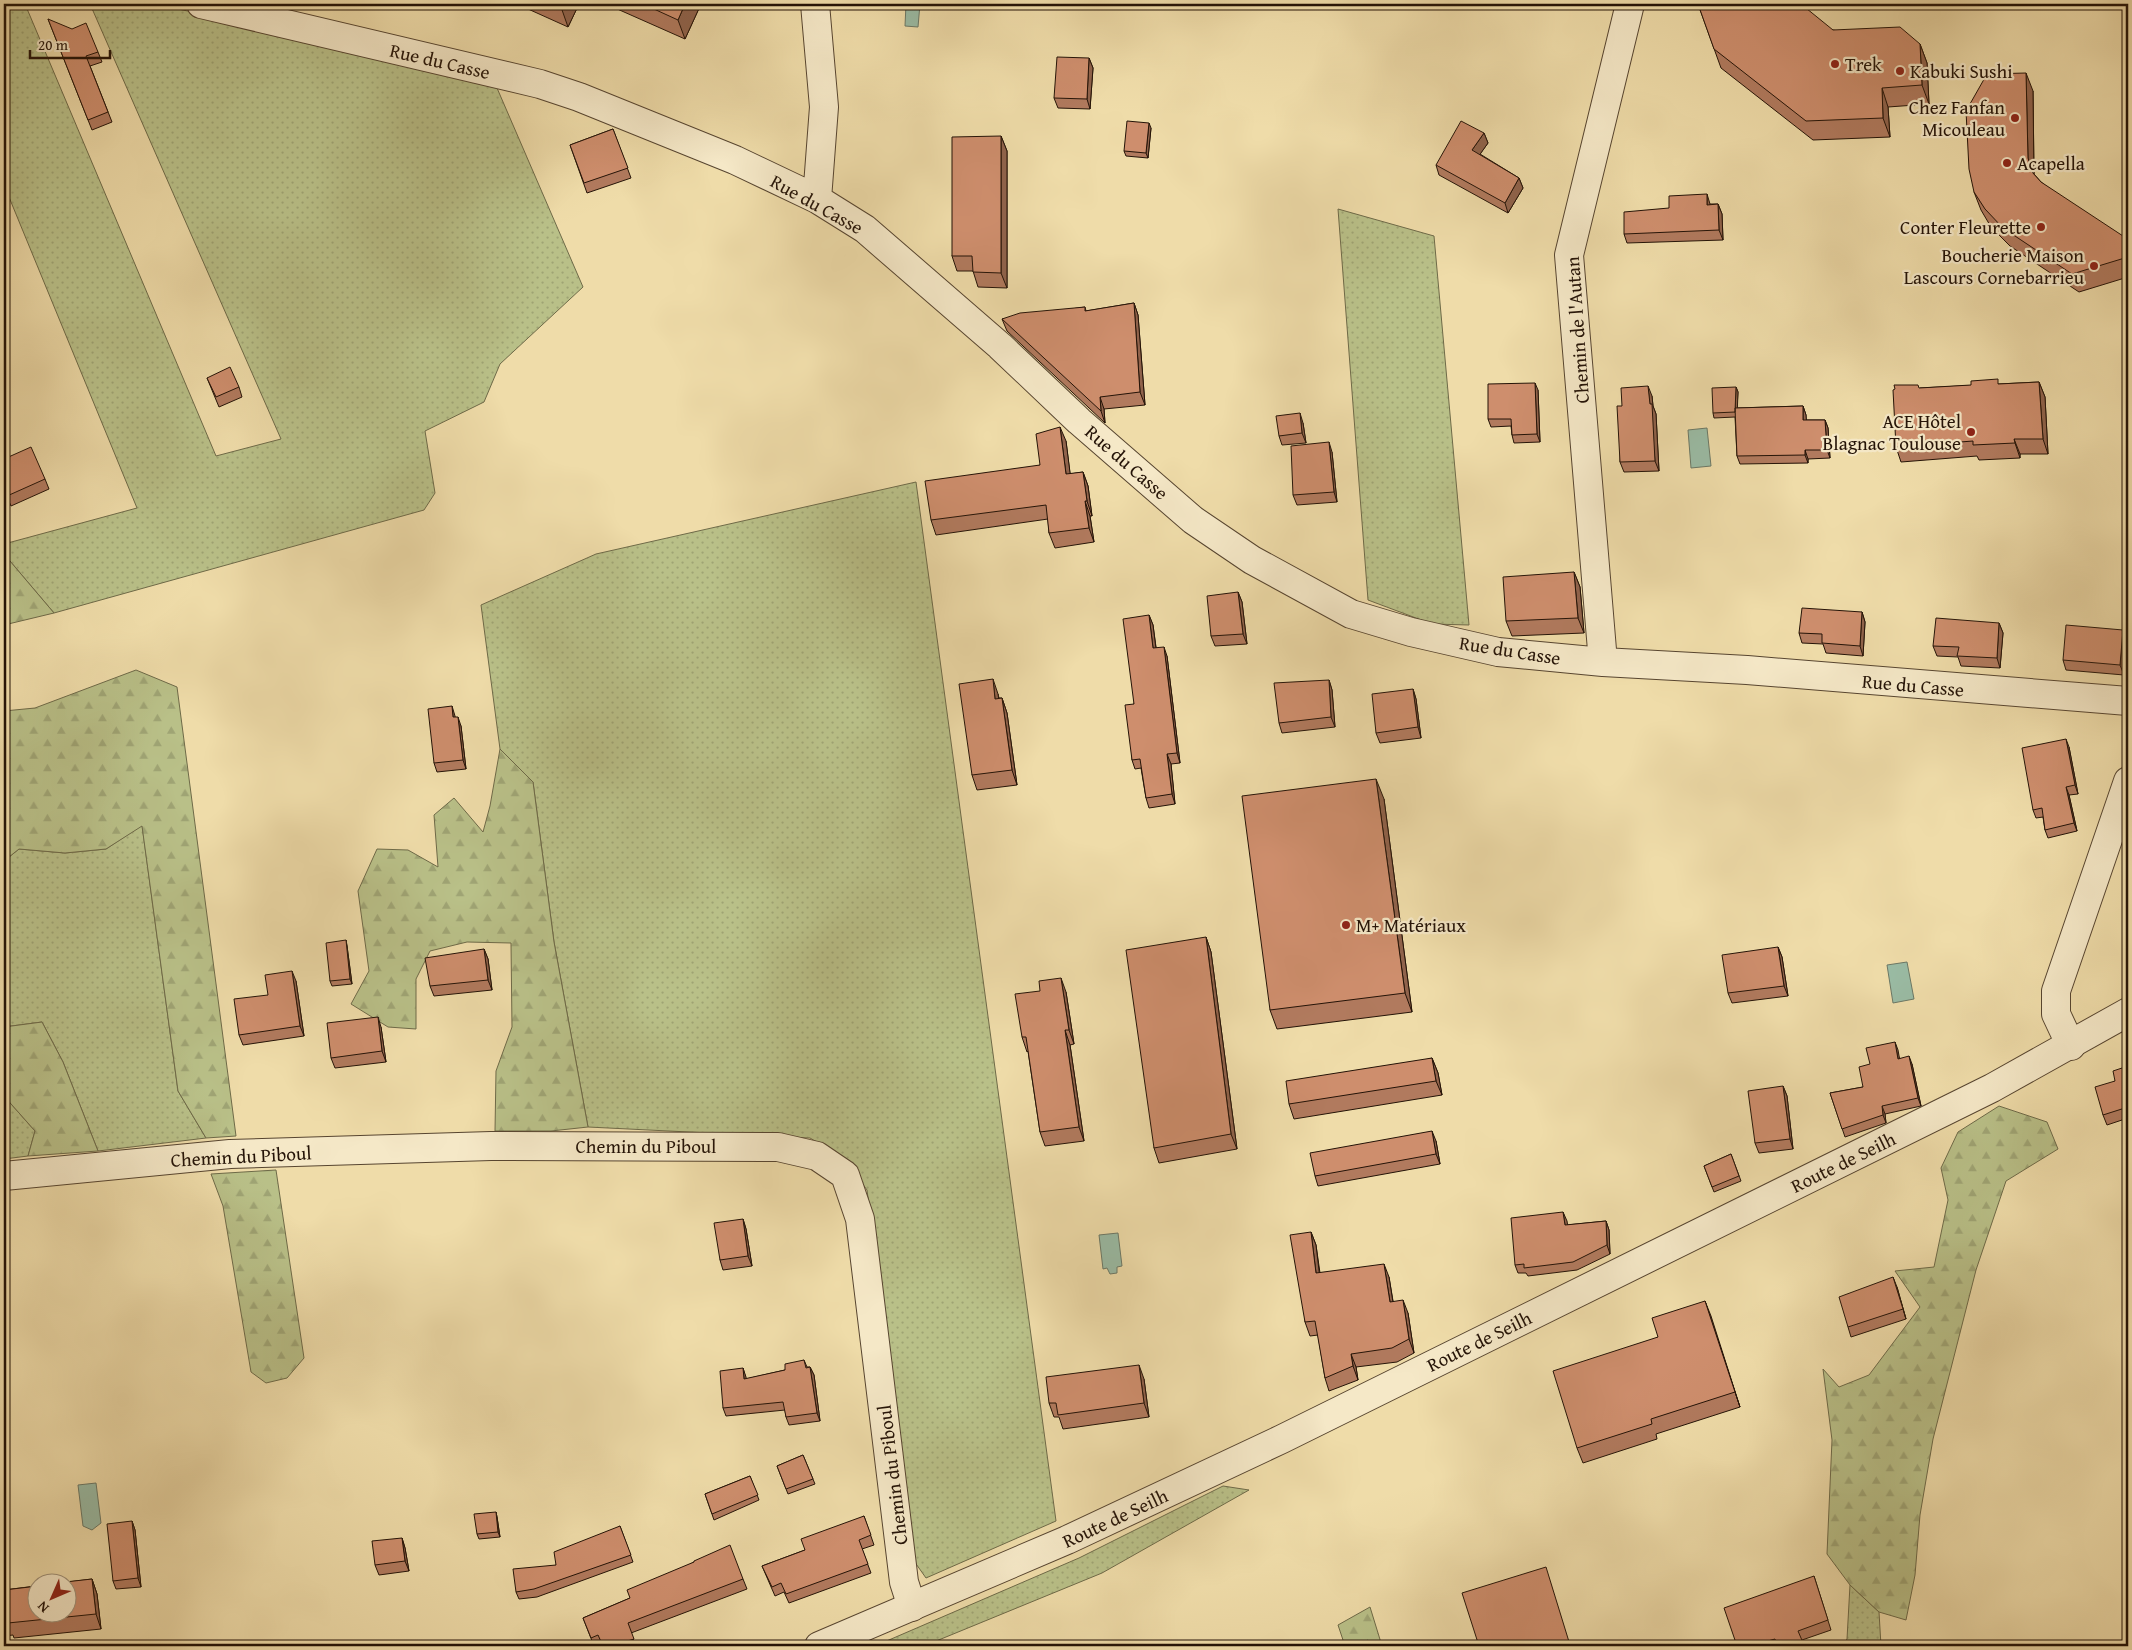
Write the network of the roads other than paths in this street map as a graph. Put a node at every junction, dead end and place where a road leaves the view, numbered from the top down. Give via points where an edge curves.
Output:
1 (201, 4) edge
2 (815, 4) edge
3 (1630, 4) edge
4 (817, 199) junction
5 (1603, 662) junction
6 (2128, 701) edge
7 (2128, 781) edge
8 (2128, 1012) edge
9 (2071, 1046) junction
10 (4, 1176) edge
11 (912, 1607) junction
12 (819, 1646) edge

1 - 4 street, Rue du Casse via 540,84 734,160
2 - 4 street via 824,107
3 - 5 street, Chemin de l'Autan via 1569,255
4 - 5 street, Rue du Casse via 873,235 1152,485 1193,520 1252,560 1351,614 1411,632 1498,652
5 - 6 street, Rue du Casse via 1747,670
7 - 9 street via 2056,991 2056,1014
8 - 9 street, Route de Seilh
9 - 11 street, Route de Seilh via 1282,1439 1067,1540
10 - 11 street, Chemin du Piboul via 230,1154 491,1146 778,1147 817,1156 844,1175 860,1219 904,1582
11 - 12 street, Route de Seilh

